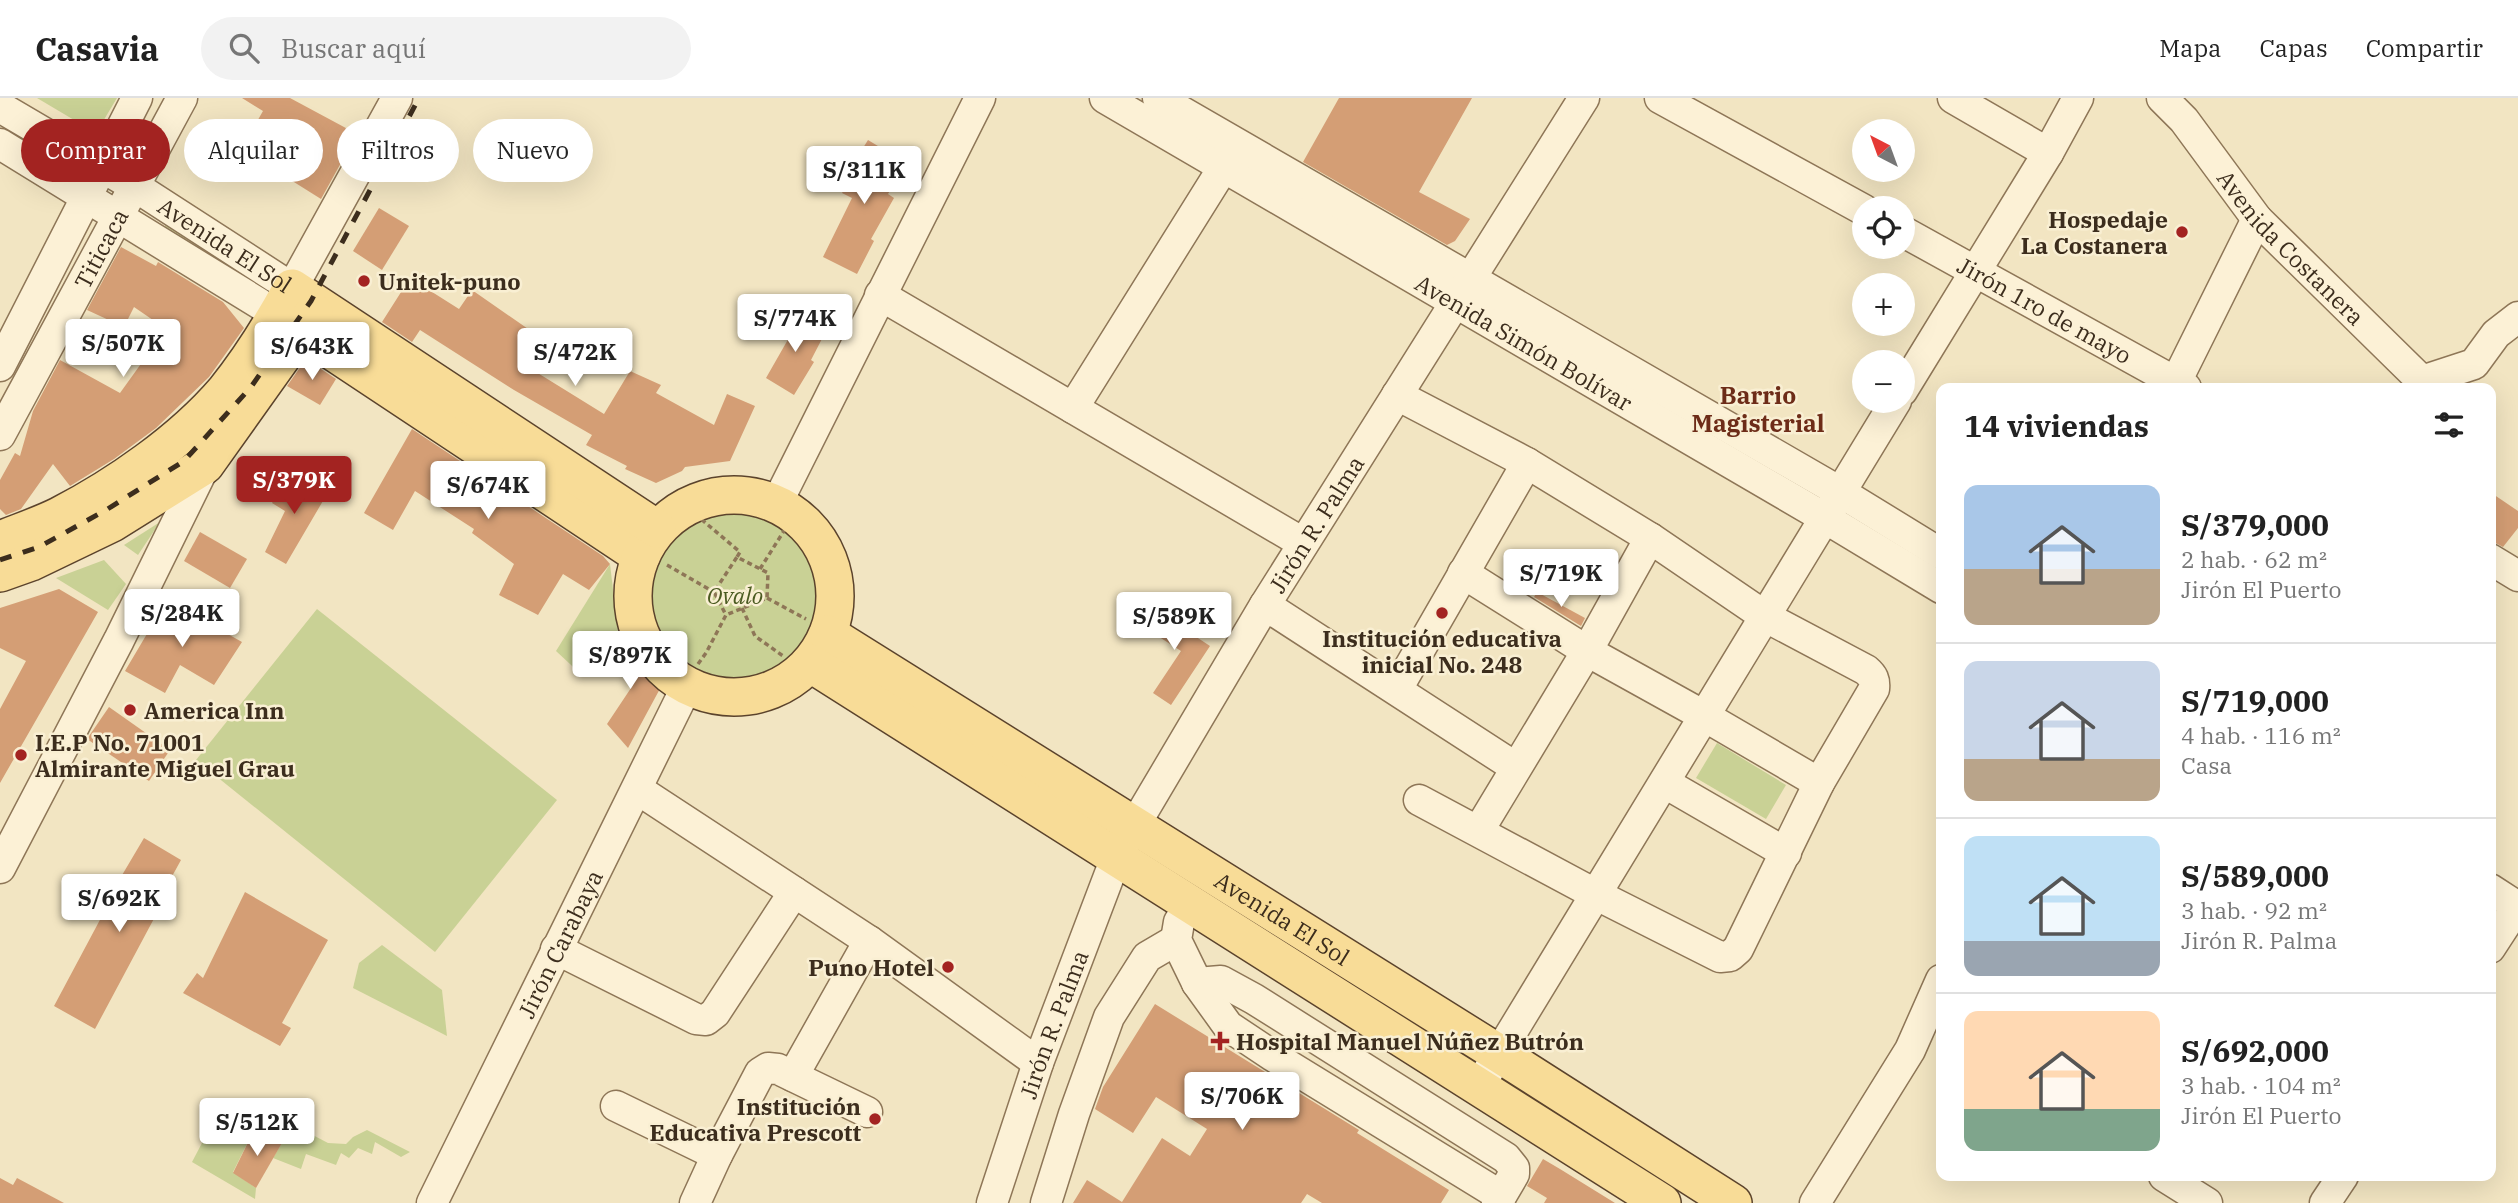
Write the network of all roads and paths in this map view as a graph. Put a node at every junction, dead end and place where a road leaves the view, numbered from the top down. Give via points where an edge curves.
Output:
1 (137, 98) edge
2 (182, 98) edge
3 (397, 98) edge
4 (980, 98) edge
5 (1105, 98) edge
6 (1158, 98) edge
7 (1584, 98) edge
8 (1660, 98) edge
9 (1953, 98) edge
10 (2078, 98) edge
11 (2162, 98) edge
12 (0, 107) edge
13 (2184, 109) edge
14 (126, 119) edge
15 (21, 120) edge
16 (0, 144) edge
17 (2048, 153) junction
18 (1223, 168) junction
19 (93, 182) edge
20 (127, 182) edge
21 (136, 187) junction
22 (86, 196) junction
23 (1852, 203) edge
24 (117, 215) junction
25 (2257, 219) junction
26 (1915, 238) edge
27 (1976, 271) junction
28 (1471, 279) junction
29 (880, 295) junction
30 (1455, 304) junction
31 (298, 310) junction
32 (2518, 317) edge
33 (0, 366) edge
34 (1915, 370) edge
35 (2171, 383) edge
36 (2180, 383) edge
37 (2422, 383) edge
38 (2429, 383) edge
39 (1396, 395) junction
40 (1073, 408) junction
41 (1889, 413) edge
42 (0, 435) edge
43 (1527, 463) junction
44 (205, 465) junction
45 (1840, 492) junction
46 (694, 513) junction
47 (783, 513) junction
48 (1825, 517) junction
49 (1650, 538) junction
50 (0, 540) edge
51 (1303, 543) junction
52 (650, 547) junction
53 (1936, 551) edge
54 (737, 557) junction
55 (2496, 563) edge
56 (760, 569) junction
57 (0, 573) edge
58 (1463, 573) junction
59 (2518, 576) edge
60 (1936, 585) edge
61 (714, 592) junction
62 (767, 598) junction
63 (1265, 604) junction
64 (742, 608) junction
65 (726, 615) junction
66 (1766, 617) junction
67 (812, 647) junction
68 (1587, 651) junction
69 (689, 680) junction
70 (1397, 689) junction
71 (1706, 717) junction
72 (1515, 767) junction
73 (1665, 783) junction
74 (1819, 783) junction
75 (637, 789) junction
76 (1419, 800) dead end
77 (1479, 830) junction
78 (1125, 840) junction
79 (1786, 853) junction
80 (0, 868) edge
81 (794, 892) junction
82 (1595, 894) junction
83 (2496, 901) edge
84 (1191, 902) junction
85 (2508, 923) edge
86 (1176, 940) junction
87 (869, 941) junction
88 (556, 949) junction
89 (1936, 991) edge
90 (1498, 1053) junction
91 (1038, 1063) junction
92 (793, 1076) junction
93 (1479, 1086) junction
94 (616, 1106) dead end
95 (867, 1112) dead end
96 (717, 1155) junction
97 (2172, 1181) edge
98 (2340, 1181) edge
99 (1499, 1199) edge
100 (432, 1203) edge
101 (695, 1203) edge
102 (992, 1203) edge
103 (1046, 1203) edge
104 (1662, 1203) edge
105 (1733, 1203) edge
106 (1815, 1203) edge
107 (2207, 1203) edge
108 (2325, 1203) edge

1 - 14 street, Titicaca
2 - 21 street, Titicaca
3 - 31 street
4 - 29 street
5 - 18 street, Avenida Simón Bolívar
6 - 28 street, Avenida Simón Bolívar
7 - 28 street, Jirón R. Palma
8 - 23 street
9 - 17 street
10 - 17 street
11 - 13 street, Avenida Costanera
12 - 15 street, Avenida El Sol
13 - 25 street, Avenida Costanera
16 - 22 street, Avenida El Sol
17 - 27 street
18 - 30 street, Avenida Simón Bolívar
18 - 40 street
19 - 22 street, Titicaca
20 - 21 street, Avenida El Sol
21 - 24 street, Titicaca
21 - 31 street, Avenida El Sol
22 - 24 street, Avenida El Sol
22 - 33 street, Titicaca
24 - 31 street, Avenida El Sol
24 - 42 street, Titicaca
25 - 36 street
25 - 37 street, Avenida Costanera
26 - 27 street, Jirón 1ro de mayo
27 - 34 street
27 - 35 street, Jirón 1ro de mayo
28 - 30 street, Jirón R. Palma
28 - 45 street, Avenida Simón Bolívar
29 - 40 street
29 - 47 street
30 - 39 street, Jirón R. Palma
30 - 48 street, Avenida Simón Bolívar
31 - 44 main road
31 - 50 main road via 172,442 120,480 58,516
31 - 52 main road, Avenida El Sol
32 - 38 street via 2496,334 2474,364
39 - 43 street
39 - 51 street, Jirón R. Palma
40 - 51 street
41 - 45 street
43 - 49 street
43 - 58 street
44 - 57 main road via 112,523
44 - 80 street
45 - 48 street
45 - 53 street, Avenida Simón Bolívar
46 - 47 path via 715,507
46 - 52 path via 673,528 654,551
46 - 54 path via 740,552
47 - 52 main road via 745,494 713,496 682,508
47 - 56 path
47 - 67 path via 811,546 819,564 825,594
47 - 67 main road via 803,520 822,544 834,573 835,604
48 - 60 street, Avenida Simón Bolívar
48 - 66 street
49 - 66 street
49 - 68 street
51 - 63 street, Jirón R. Palma
52 - 61 path
52 - 69 path via 644,588 648,621 664,651
52 - 69 main road via 633,585 634,616 645,645 663,669
54 - 56 path
54 - 61 path
55 - 59 street
56 - 62 path via 768,573
58 - 68 street
58 - 70 street
61 - 65 path
62 - 64 path
62 - 67 path
63 - 70 street
63 - 78 street, Jirón R. Palma
64 - 65 path
64 - 67 path via 755,636 783,655
65 - 69 path
66 - 71 street
66 - 74 street via 1873,677 1874,689
67 - 67 path via 805,653
67 - 69 path via 774,678 728,687
67 - 69 main road via 784,684 753,696 719,696
67 - 78 main road, Avenida El Sol
68 - 71 street
68 - 72 street
69 - 75 street, Jirón Carabaya
70 - 72 street
71 - 73 street
71 - 74 street
72 - 77 street
73 - 79 street
73 - 82 street
74 - 79 street
75 - 81 street
75 - 88 street, Jirón Carabaya
76 - 77 street
77 - 82 street
78 - 84 main road, Avenida El Sol
78 - 90 main road, Avenida El Sol
78 - 91 street, Jirón R. Palma
79 - 82 street via 1738,949 1730,956 1720,957
81 - 87 street
81 - 88 street via 706,1020
82 - 90 street
83 - 85 street
84 - 86 street via 1179,922
84 - 93 main road, Avenida El Sol
86 - 99 street via 1197,983 1221,981 1254,999 1506,1158 1514,1174
86 - 103 street via 1147,957 1109,1017
87 - 91 street
87 - 92 street
88 - 100 street, Jirón Carabaya
89 - 106 street via 1910,1049
90 - 93 street
90 - 105 main road, Avenida El Sol
91 - 102 street, Jirón R. Palma
92 - 95 street
92 - 96 street via 768,1068 760,1073
93 - 104 main road, Avenida El Sol
94 - 96 street
96 - 101 street
97 - 107 street
98 - 108 street

